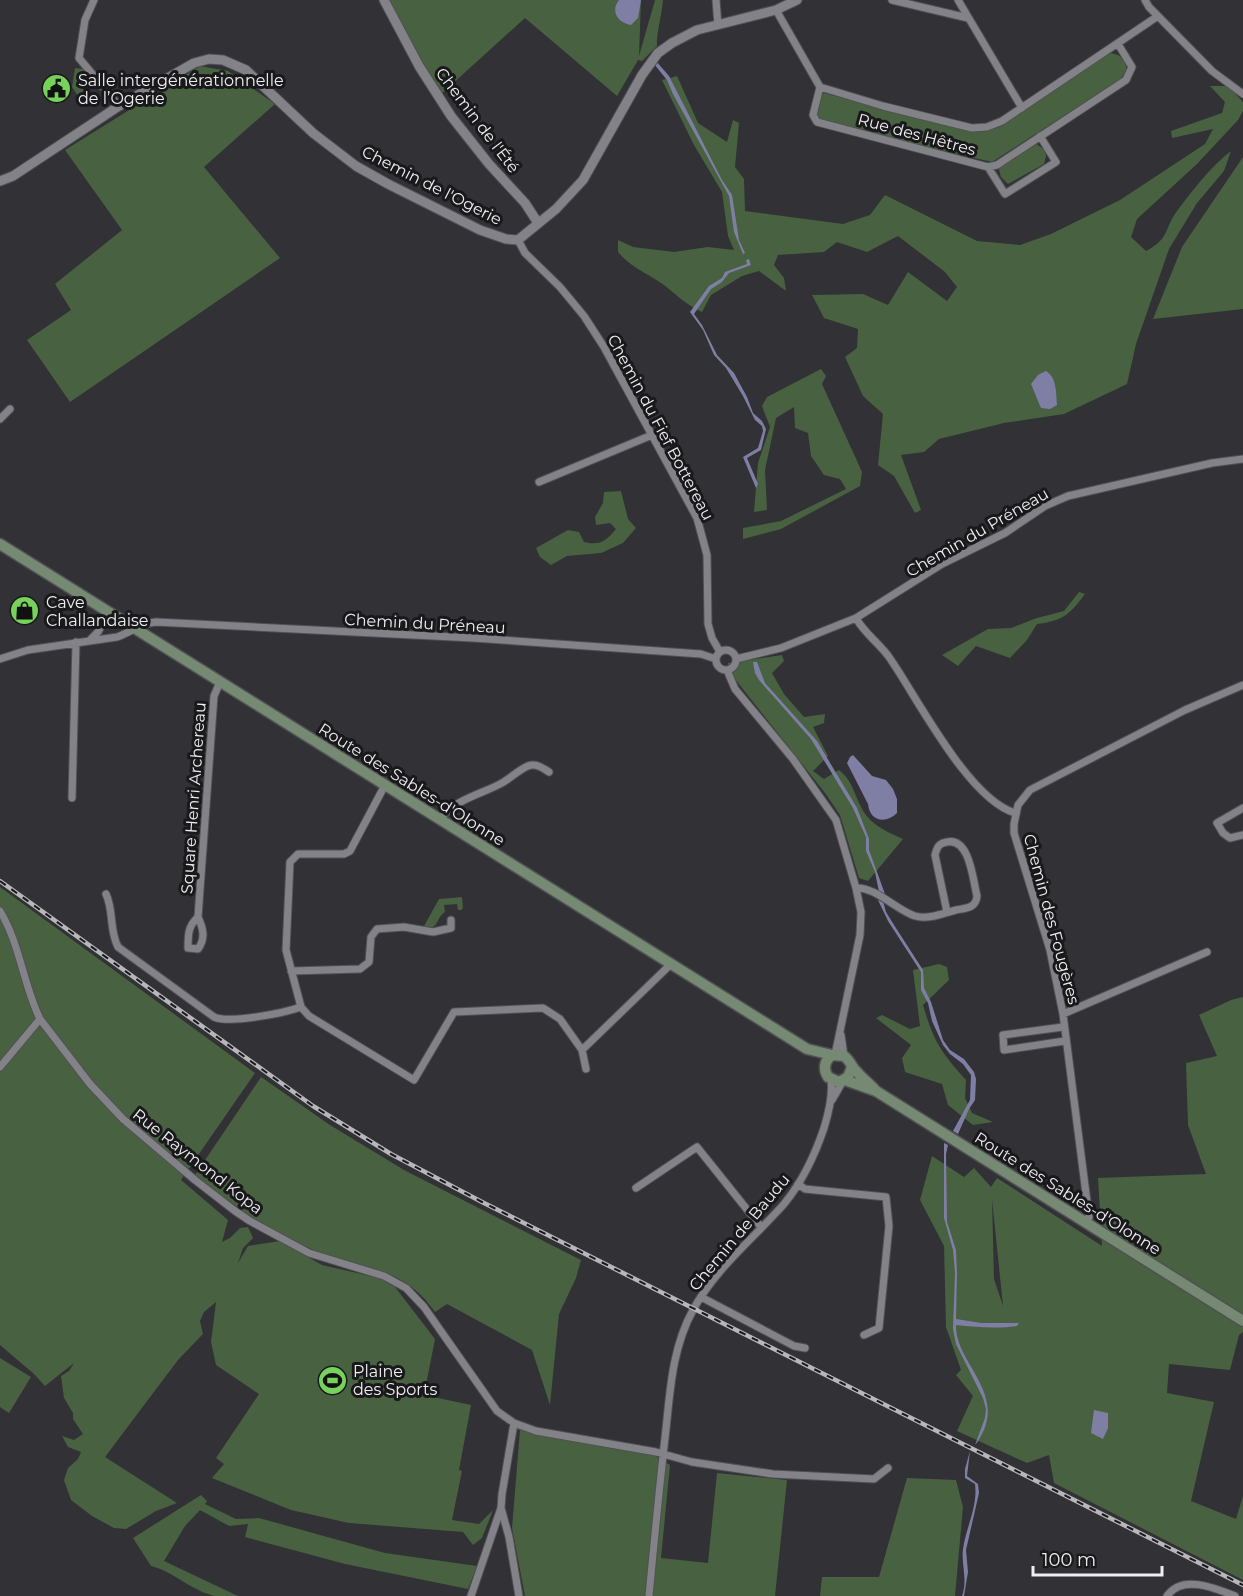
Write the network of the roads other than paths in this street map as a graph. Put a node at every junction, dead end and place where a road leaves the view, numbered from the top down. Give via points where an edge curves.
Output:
1 (94, 0) edge
2 (384, 0) edge
3 (716, 0) edge
4 (797, 0) edge
5 (892, 0) edge
6 (958, 0) edge
7 (1145, 0) edge
8 (776, 10) junction
9 (1158, 16) junction
10 (968, 18) junction
11 (718, 25) junction
12 (1118, 44) junction
13 (820, 87) junction
14 (1243, 94) edge
15 (118, 106) junction
16 (1022, 108) junction
17 (1040, 136) junction
18 (988, 167) junction
19 (0, 181) edge
20 (538, 222) junction
21 (518, 240) junction
22 (10, 409) dead end
23 (0, 419) edge
24 (652, 435) junction
25 (1243, 459) edge
26 (539, 482) dead end
27 (0, 544) edge
28 (108, 613) junction
29 (856, 618) junction
30 (134, 628) junction
31 (90, 640) junction
32 (76, 642) junction
33 (718, 656) junction
34 (0, 659) edge
35 (736, 659) junction
36 (727, 670) junction
37 (220, 682) junction
38 (1243, 685) edge
39 (549, 772) dead end
40 (385, 785) junction
41 (72, 798) dead end
42 (1243, 808) edge
43 (1015, 813) junction
44 (440, 819) junction
45 (1243, 835) edge
46 (856, 888) junction
47 (106, 894) dead end
48 (0, 910) edge
49 (947, 912) junction
50 (198, 917) dead end
51 (451, 920) dead end
52 (1207, 952) dead end
53 (671, 964) junction
54 (291, 971) junction
55 (301, 1007) junction
56 (1063, 1014) junction
57 (40, 1019) junction
58 (1063, 1026) junction
59 (1065, 1041) junction
60 (807, 1049) junction
61 (582, 1050) junction
62 (837, 1055) junction
63 (0, 1067) edge
64 (852, 1067) junction
65 (825, 1068) junction
66 (586, 1069) dead end
67 (831, 1079) junction
68 (844, 1080) junction
69 (876, 1091) junction
70 (831, 1100) junction
71 (798, 1184) junction
72 (636, 1188) dead end
73 (1087, 1222) junction
74 (761, 1227) junction
75 (700, 1297) junction
76 (1243, 1321) edge
77 (864, 1335) dead end
78 (805, 1348) dead end
79 (514, 1423) junction
80 (663, 1453) junction
81 (888, 1468) dead end
82 (501, 1508) junction
83 (471, 1596) edge
84 (519, 1596) edge
85 (649, 1596) edge
86 (1167, 1596) edge
87 (1235, 1596) edge

1 - 15 street via 85,20 79,58
2 - 20 street, Chemin de l'Été via 419,66 452,116
3 - 11 street
4 - 8 street, Chemin de l'Ogerie
5 - 10 street
6 - 10 street
7 - 9 street
8 - 11 street, Chemin de l'Ogerie
8 - 13 street
9 - 12 street, Rue des Hêtres
9 - 14 street via 1212,71
10 - 16 street
11 - 20 street, Chemin de l'Ogerie via 686,35 658,53 583,180
12 - 16 street, Rue des Hêtres
12 - 17 street, Rue des Hêtres via 1132,67 1126,80
13 - 16 street, Rue des Hêtres via 972,128 987,127
13 - 18 street, Rue des Hêtres via 813,115 817,122
15 - 19 street, Chemin de l'Ogerie
15 - 21 street, Chemin de l'Ogerie via 194,63 209,59 229,62 246,70 313,133 356,166 480,230
17 - 18 street, Rue des Hêtres
17 - 18 street via 1056,162 1005,194
20 - 21 street, Chemin de l'Ogerie
21 - 24 street, Chemin du Fief Bottereau via 525,253 584,316
22 - 23 street
24 - 26 street
24 - 33 street, Chemin du Fief Bottereau via 697,518 705,542 708,624
25 - 29 street, Chemin du Préneau via 1068,496 942,564
27 - 28 main road, Route des Sables-d'Olonne
28 - 30 main road, Route des Sables-d'Olonne
28 - 31 street
29 - 35 street, Chemin du Préneau via 781,648
29 - 43 street via 885,651 925,717 977,785 995,804
30 - 31 street, Chemin du Préneau via 117,637
30 - 33 street, Chemin du Préneau via 156,622 473,638
30 - 37 main road, Route des Sables-d'Olonne
31 - 32 street, Chemin du Préneau
32 - 34 street, Chemin du Préneau
32 - 41 street
33 - 35 street via 730,651
33 - 36 street via 719,668
35 - 36 street via 733,668
36 - 46 street via 735,689 793,759 836,820
37 - 40 main road, Route des Sables-d'Olonne
37 - 50 street, Square Henri Archereau via 214,696
38 - 43 street, Chemin des Fougères via 1185,710 1030,790
39 - 44 street via 529,765 501,784 462,800
40 - 44 main road, Route des Sables-d'Olonne
40 - 54 street via 350,851 298,854 290,862 286,944
42 - 45 street via 1217,823 1230,838
43 - 56 street, Chemin des Fougères via 1017,844 1050,951
44 - 53 main road, Route des Sables-d'Olonne
46 - 49 street via 888,899 917,917
46 - 62 street via 861,923
47 - 55 street via 111,904 112,936 118,947 214,1017 220,1020
48 - 57 street, Rue Raymond Kopa
49 - 49 street via 972,907 977,896 968,856 961,845 952,841 943,843 935,855
51 - 54 street via 451,928 433,932 404,927 377,929 371,937 369,962 360,969
52 - 56 street
53 - 60 main road, Route des Sables-d'Olonne
53 - 61 street
54 - 55 street
55 - 61 street via 309,1016 414,1080 454,1012 543,1008 560,1018
56 - 58 street, Chemin des Fougères
57 - 63 street
57 - 79 street, Rue Raymond Kopa via 90,1084 123,1119 236,1211 309,1253 384,1276 406,1288 424,1307 497,1411
58 - 59 street, Chemin des Fougères
58 - 59 street via 1003,1035 1004,1050
59 - 73 street, Chemin des Fougères via 1083,1158
60 - 62 main road, Route des Sables-d'Olonne
60 - 65 main road, Route des Sables-d'Olonne
61 - 66 street
62 - 64 main road, Route des Sables-d'Olonne via 850,1060
62 - 65 main road via 827,1060
64 - 68 main road
64 - 69 main road, Route des Sables-d'Olonne
65 - 67 main road, Route des Sables-d'Olonne
67 - 68 main road, Route des Sables-d'Olonne
67 - 70 street, Chemin de Baudu
68 - 69 main road, Route des Sables-d'Olonne
68 - 70 street, Chemin de Baudu
69 - 73 main road, Route des Sables-d'Olonne
70 - 71 street, Chemin de Baudu via 818,1146
71 - 74 street, Chemin de Baudu
71 - 77 street via 805,1189 886,1197 889,1226 879,1328
72 - 74 street via 697,1147
73 - 76 main road, Route des Sables-d'Olonne
74 - 75 street, Chemin de Baudu
75 - 78 street via 794,1346
75 - 80 street, Chemin de Baudu via 675,1358
79 - 80 street, Rue Raymond Kopa via 561,1436
79 - 82 street
80 - 81 street, Rue Raymond Kopa via 693,1462 773,1474 874,1479
80 - 85 street, Chemin de Baudu
82 - 83 street
82 - 84 street
86 - 87 street via 1170,1590 1186,1584

